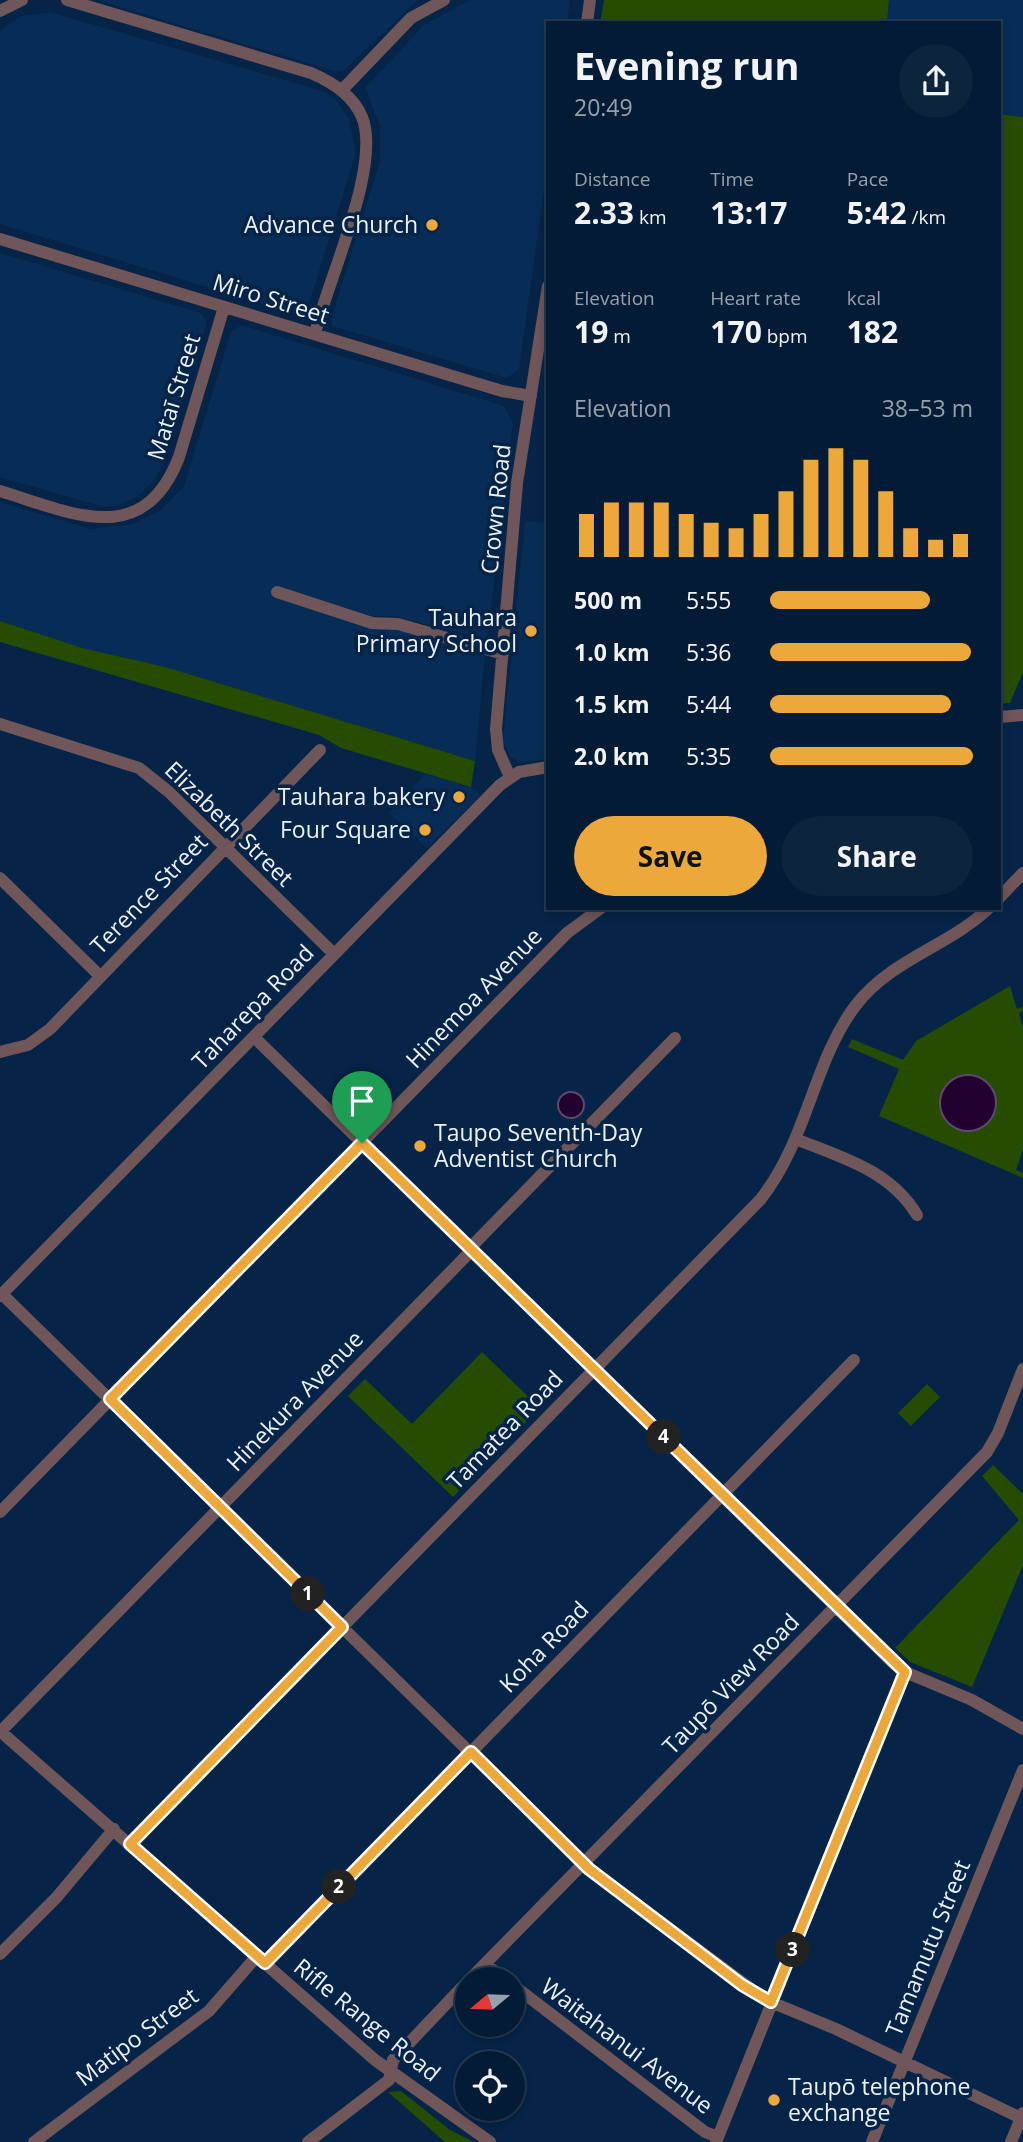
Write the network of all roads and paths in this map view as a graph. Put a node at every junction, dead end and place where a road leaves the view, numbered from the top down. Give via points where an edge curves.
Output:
1 (22, 0) edge
2 (67, 0) edge
3 (444, 0) edge
4 (590, 0) edge
5 (0, 11) edge
6 (587, 21) edge
7 (342, 90) junction
8 (0, 239) edge
9 (546, 299) edge
10 (224, 307) junction
11 (315, 334) junction
12 (531, 396) junction
13 (0, 491) edge
14 (276, 592) dead end
15 (503, 654) junction
16 (1023, 715) edge
17 (1001, 717) edge
18 (1001, 717) edge
19 (1023, 722) edge
20 (0, 724) edge
21 (320, 750) dead end
22 (546, 767) edge
23 (510, 776) junction
24 (224, 847) junction
25 (1023, 873) edge
26 (0, 877) edge
27 (1001, 896) edge
28 (598, 910) edge
29 (985, 910) edge
30 (334, 954) junction
31 (99, 975) junction
32 (254, 1037) junction
33 (675, 1038) dead end
34 (0, 1052) edge
35 (796, 1139) junction
36 (362, 1143) junction
37 (917, 1214) dead end
38 (471, 1249) junction
39 (1, 1295) edge
40 (854, 1360) dead end
41 (594, 1369) junction
42 (1023, 1369) edge
43 (110, 1399) junction
44 (722, 1495) junction
45 (220, 1507) junction
46 (0, 1512) edge
47 (836, 1606) junction
48 (342, 1627) junction
49 (905, 1672) junction
50 (1023, 1729) edge
51 (0, 1731) edge
52 (471, 1752) junction
53 (1023, 1770) edge
54 (114, 1829) junction
55 (130, 1844) junction
56 (584, 1864) junction
57 (0, 1954) edge
58 (261, 1959) junction
59 (485, 1964) junction
60 (482, 1967) edge
61 (489, 1967) edge
62 (525, 1994) edge
63 (455, 1996) edge
64 (771, 2002) junction
65 (905, 2062) junction
66 (391, 2073) junction
67 (1022, 2117) edge
68 (717, 2139) edge
69 (34, 2142) edge
70 (307, 2142) edge
71 (490, 2142) edge
72 (872, 2142) edge
73 (1011, 2142) edge

1 - 5 street
2 - 7 street via 311,73
3 - 7 street via 411,18
4 - 6 street
7 - 11 street via 362,118 366,166
8 - 10 street, Miro Street
9 - 12 street, Crown Road
10 - 11 street, Miro Street
10 - 13 street, Mataī Street via 179,457 172,475 149,504 118,518 85,517
11 - 12 street, Miro Street
12 - 15 street, Crown Road via 517,484
14 - 15 street via 372,623 398,624
15 - 23 street, Crown Road via 496,740
16 - 17 street
18 - 19 street
20 - 24 street, Elizabeth Street via 139,768
21 - 24 street, Terence Street
22 - 23 street
23 - 30 street, Taharepa Road
24 - 30 street, Elizabeth Street
24 - 31 street, Terence Street
25 - 27 street
26 - 31 street
28 - 36 street, Hinemoa Avenue via 567,933
29 - 35 street, Tamatea Road via 881,980 856,1005 839,1034
30 - 32 street, Taharepa Road
31 - 34 street, Terence Street via 38,1038
32 - 36 street
32 - 39 street, Taharepa Road
33 - 38 street, Hinekura Avenue
35 - 37 street via 874,1171 894,1185
35 - 41 street, Tamatea Road via 780,1173 760,1200
36 - 38 street
36 - 43 street, Hinemoa Avenue
38 - 41 street
38 - 45 street, Hinekura Avenue
39 - 43 street
40 - 44 street, Koha Road
41 - 44 street
41 - 48 street, Tamatea Road
42 - 47 street, Taupō View Road via 987,1452
43 - 45 street
43 - 46 street, Hinemoa Avenue
44 - 47 street
44 - 52 street, Koha Road
45 - 48 street
45 - 51 street, Hinekura Avenue
47 - 49 street
47 - 56 street, Taupō View Road
48 - 52 street
48 - 55 street, Tamatea Road
49 - 50 street via 972,1700
49 - 64 street
51 - 54 street, Rifle Range Road
52 - 56 street
52 - 58 street, Koha Road
53 - 65 street, Tamamutu Street
54 - 55 street, Rifle Range Road
54 - 57 street via 56,1898
55 - 58 street, Rifle Range Road
56 - 59 street, Taupō View Road
56 - 64 street via 742,1985
58 - 66 street, Rifle Range Road
58 - 69 street, Matipo Street via 201,2018
59 - 60 street, Taupō View Road
59 - 61 street
62 - 68 street, Waitahanui Avenue
63 - 66 street, Taupō View Road via 393,2060
64 - 65 street
64 - 68 street
65 - 67 street
65 - 72 street, Tamamutu Street
66 - 70 street, Taupō View Road via 382,2087
66 - 71 street, Rifle Range Road
67 - 73 street

